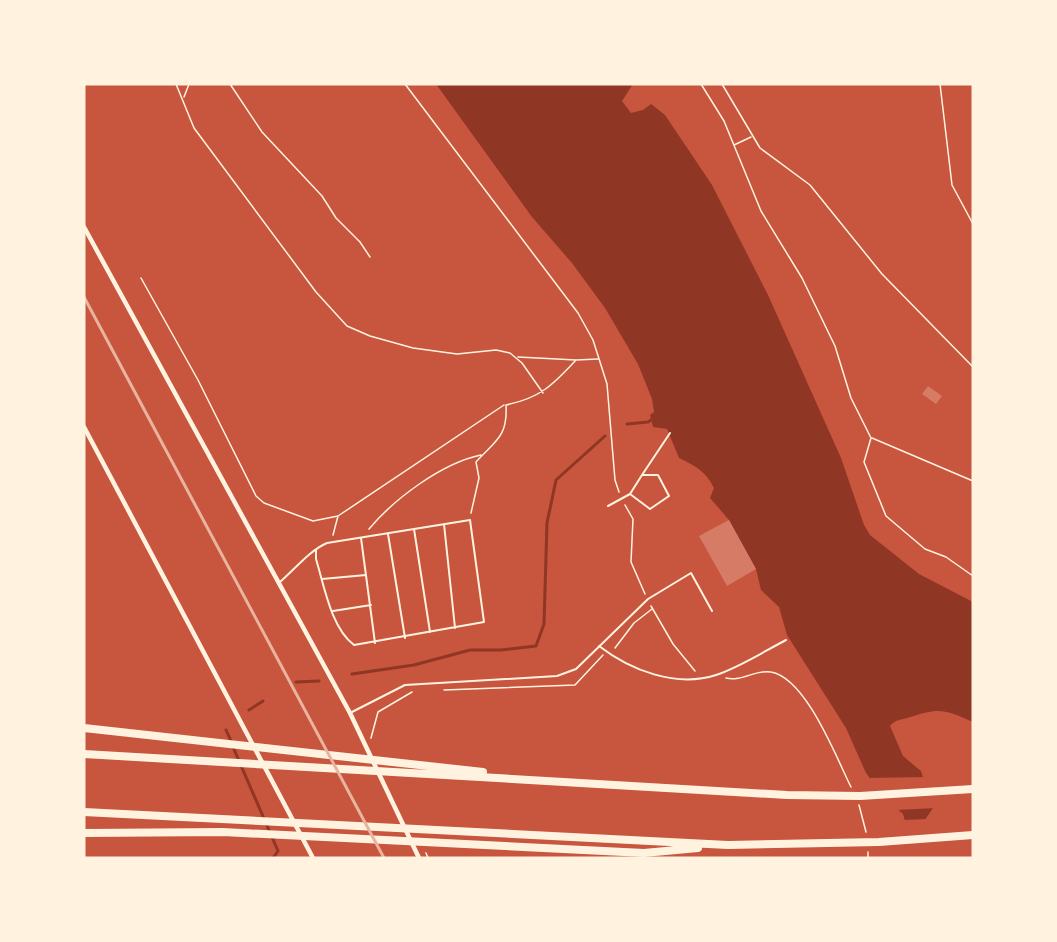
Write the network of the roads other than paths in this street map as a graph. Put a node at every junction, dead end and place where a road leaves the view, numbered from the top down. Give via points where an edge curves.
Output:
1 (84, 227) edge
2 (84, 427) edge
3 (670, 433) dead end
4 (642, 475) junction
5 (630, 494) junction
6 (608, 506) dead end
7 (444, 524) junction
8 (414, 529) junction
9 (388, 533) junction
10 (361, 537) junction
11 (316, 550) junction
12 (366, 575) junction
13 (322, 579) junction
14 (278, 584) junction
15 (370, 605) junction
16 (333, 611) junction
17 (712, 611) dead end
18 (455, 628) junction
19 (430, 633) junction
20 (405, 638) junction
21 (786, 640) dead end
22 (375, 643) junction
23 (599, 646) junction
24 (350, 713) junction
25 (84, 728) edge
26 (84, 754) edge
27 (534, 779) junction
28 (973, 789) edge
29 (84, 812) edge
30 (84, 832) edge
31 (973, 836) edge
32 (728, 845) junction
33 (313, 858) edge
34 (419, 858) edge

1 - 14 street
2 - 33 street
3 - 4 lane
4 - 5 lane
4 - 5 lane via 657,475 669,496 650,509
5 - 6 lane
7 - 8 lane
7 - 18 lane
7 - 18 lane via 470,520 484,622
8 - 9 lane
8 - 19 lane
9 - 10 lane
9 - 20 lane
10 - 11 lane via 332,542
10 - 12 lane
11 - 13 lane
11 - 14 lane
12 - 13 lane
12 - 15 lane
13 - 16 lane
14 - 24 street
15 - 16 lane
15 - 22 lane
16 - 22 lane via 345,638 354,645
17 - 23 lane via 691,573 648,599
18 - 19 lane
19 - 20 lane
20 - 22 lane
21 - 23 lane via 714,676 691,679 646,674
23 - 24 lane via 576,669 558,676 405,685
24 - 34 street
25 - 27 highway via 426,763
26 - 27 highway
27 - 28 highway via 787,795 860,796
29 - 32 highway
30 - 32 highway via 223,832 644,853
31 - 32 highway

